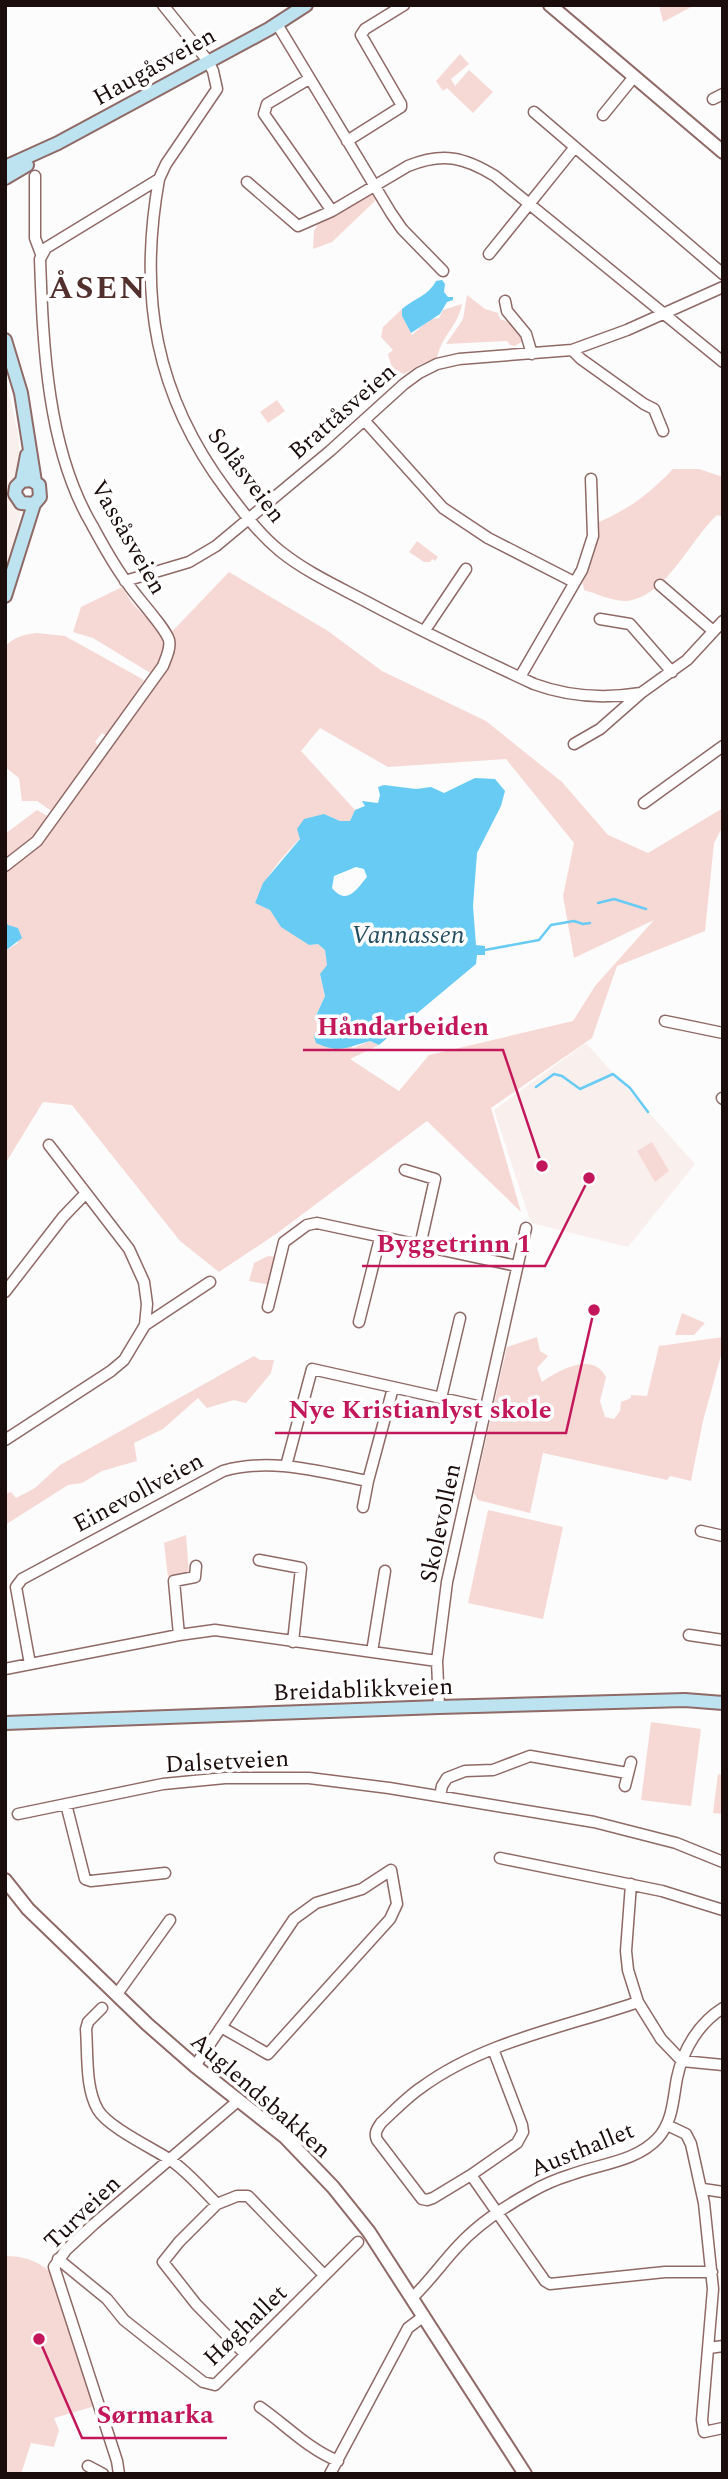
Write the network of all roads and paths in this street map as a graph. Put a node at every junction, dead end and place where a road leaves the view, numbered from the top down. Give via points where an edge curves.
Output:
1 (163, 5) edge
2 (306, 5) edge
3 (404, 5) edge
4 (550, 5) edge
5 (277, 24) junction
6 (208, 61) junction
7 (633, 78) junction
8 (309, 79) junction
9 (534, 112) dead end
10 (603, 115) dead end
11 (347, 141) junction
12 (58, 143) junction
13 (575, 147) junction
14 (723, 152) edge
15 (5, 167) edge
16 (35, 176) dead end
17 (5, 178) edge
18 (159, 179) junction
19 (247, 182) dead end
20 (374, 186) junction
21 (528, 202) junction
22 (332, 211) junction
23 (41, 254) junction
24 (489, 254) dead end
25 (443, 271) dead end
26 (723, 274) edge
27 (723, 287) edge
28 (505, 301) dead end
29 (662, 313) junction
30 (5, 340) edge
31 (572, 350) junction
32 (532, 354) junction
33 (723, 362) edge
34 (364, 420) junction
35 (663, 431) dead end
36 (28, 438) junction
37 (591, 479) dead end
38 (36, 482) junction
39 (15, 483) edge
40 (19, 500) edge
41 (248, 520) junction
42 (466, 569) dead end
43 (125, 581) junction
44 (574, 582) junction
45 (660, 584) dead end
46 (5, 596) edge
47 (600, 619) dead end
48 (723, 621) edge
49 (425, 630) junction
50 (712, 630) junction
51 (672, 672) junction
52 (520, 677) junction
53 (641, 693) junction
54 (613, 696) junction
55 (616, 716) junction
56 (575, 744) dead end
57 (723, 746) edge
58 (644, 803) dead end
59 (5, 866) edge
60 (665, 1021) dead end
61 (723, 1033) edge
62 (49, 1145) dead end
63 (405, 1170) dead end
64 (86, 1193) junction
65 (526, 1228) dead end
66 (380, 1238) junction
67 (420, 1246) junction
68 (517, 1266) junction
69 (210, 1283) dead end
70 (5, 1292) edge
71 (268, 1307) dead end
72 (460, 1318) dead end
73 (359, 1322) dead end
74 (145, 1325) junction
75 (393, 1388) junction
76 (441, 1398) junction
77 (486, 1408) junction
78 (5, 1440) edge
79 (286, 1466) junction
80 (368, 1481) junction
81 (363, 1507) dead end
82 (701, 1531) dead end
83 (723, 1536) edge
84 (259, 1560) dead end
85 (196, 1566) dead end
86 (385, 1571) dead end
87 (179, 1635) junction
88 (689, 1635) dead end
89 (723, 1640) edge
90 (293, 1642) junction
91 (372, 1652) junction
92 (437, 1661) junction
93 (30, 1664) junction
94 (5, 1669) edge
95 (723, 1703) edge
96 (439, 1707) junction
97 (5, 1723) edge
98 (631, 1762) dead end
99 (627, 1773) junction
100 (625, 1787) dead end
101 (440, 1796) junction
102 (66, 1804) junction
103 (18, 1814) dead end
104 (500, 1858) dead end
105 (723, 1862) edge
106 (165, 1873) dead end
107 (5, 1880) edge
108 (631, 1884) junction
109 (723, 1910) edge
110 (170, 1920) dead end
111 (117, 1994) junction
112 (638, 2002) junction
113 (102, 2008) dead end
114 (723, 2008) edge
115 (221, 2027) junction
116 (492, 2049) junction
117 (682, 2060) junction
118 (723, 2065) edge
119 (195, 2066) junction
120 (239, 2099) junction
121 (667, 2125) junction
122 (170, 2160) junction
123 (471, 2175) junction
124 (703, 2189) junction
125 (723, 2192) edge
126 (217, 2204) junction
127 (497, 2212) junction
128 (358, 2242) dead end
129 (58, 2259) junction
130 (712, 2272) junction
131 (324, 2275) junction
132 (412, 2298) junction
133 (424, 2316) junction
134 (723, 2346) edge
135 (709, 2348) junction
136 (246, 2354) junction
137 (260, 2407) dead end
138 (723, 2428) edge
139 (338, 2461) junction
140 (88, 2466) dead end
141 (103, 2474) edge
142 (119, 2474) edge
143 (330, 2474) edge
144 (525, 2474) edge

1 - 6 street
2 - 5 main road, Haugåsveien
3 - 11 street via 361,35 401,107
4 - 7 street
5 - 6 main road, Haugåsveien
5 - 8 street
6 - 12 main road, Haugåsveien
6 - 18 street via 217,89
7 - 10 street
7 - 14 street
8 - 11 street
8 - 22 street via 267,104 264,114
9 - 13 street
11 - 20 street
12 - 15 main road, Haugåsveien
12 - 17 main road, Haugåsveien
13 - 21 street
13 - 26 street
16 - 23 street, Vassåsveien via 35,238
18 - 23 street
18 - 41 street, Solåsveien via 150,240 150,287 163,366 188,432
19 - 22 street via 298,226
20 - 21 street via 421,161 458,159 488,171
20 - 22 street
20 - 25 street via 402,229
21 - 24 street
21 - 29 street
23 - 43 street, Vassåsveien via 45,354 61,447 83,510
27 - 29 street, Brattåsveien
28 - 32 street via 507,311 526,334
29 - 31 street, Brattåsveien
29 - 33 street
30 - 36 main road
31 - 32 street, Brattåsveien
31 - 35 street via 654,409
32 - 34 street, Brattåsveien via 437,364 404,384
34 - 41 street, Brattåsveien
34 - 44 street via 443,508 488,538
36 - 38 main road
36 - 39 main road
37 - 44 street via 593,537
38 - 39 main road
38 - 40 main road via 41,493
39 - 40 main road
40 - 46 main road via 21,545
41 - 43 street, Brattåsveien via 189,562
41 - 49 street, Solåsveien via 305,569
42 - 49 street
43 - 59 street, Vassåsveien via 170,643 163,666 37,841
44 - 52 street
45 - 50 street
47 - 51 street via 630,624
48 - 50 street
49 - 52 street, Solåsveien
50 - 51 street
51 - 53 street
52 - 54 street, Solåsveien via 569,694
53 - 54 street, Solåsveien
53 - 55 street
54 - 55 street
55 - 56 street
57 - 58 street
60 - 61 street
62 - 64 street
63 - 67 street via 435,1179
64 - 70 street
64 - 74 street via 138,1266 146,1291
65 - 68 street, Skolevollen
66 - 67 street
66 - 71 street via 317,1223 297,1231 284,1241
66 - 73 street
67 - 68 street
68 - 77 street, Skolevollen
69 - 74 street
72 - 76 street
74 - 78 street via 124,1360 111,1371
75 - 76 street
75 - 79 street via 312,1369
75 - 80 street
76 - 77 street
77 - 92 street, Skolevollen via 447,1582
79 - 80 street, Einevollveien
79 - 93 street, Einevollveien via 223,1471 22,1579 16,1587
80 - 81 street
82 - 83 street
84 - 90 street via 301,1568
85 - 87 street via 195,1577 174,1581
86 - 91 street
87 - 90 street via 215,1630
87 - 93 street
88 - 89 street
90 - 91 street
91 - 92 street
92 - 96 street, Skolevollen
93 - 94 street
95 - 96 main road, Breidablikkveien via 685,1700
96 - 97 main road, Breidablikkveien
98 - 99 street
99 - 100 street
99 - 101 street via 530,1756 493,1770 465,1771 447,1778
101 - 102 street, Dalsetveien via 309,1778 225,1778 156,1785
101 - 105 street, Dalsetveien via 615,1826
102 - 103 street, Dalsetveien
102 - 106 street via 85,1879
104 - 108 street
107 - 111 street, Auglendsbakken via 28,1909
108 - 109 street
108 - 112 street via 626,1951
110 - 111 street
111 - 119 street, Auglendsbakken
112 - 116 street
112 - 117 street via 661,2039
113 - 122 street via 86,2029 90,2081 99,2112
114 - 117 street, Austhallet via 699,2029
115 - 115 street via 268,2054 390,1919 397,1904 391,1870 362,1889 316,1903 294,1919
115 - 119 street
116 - 123 street via 523,2132 517,2143
116 - 123 street via 420,2088 381,2123 375,2135 422,2199 433,2198
117 - 118 street
117 - 121 street, Austhallet
119 - 120 street, Auglendsbakken
120 - 122 street, Turveien
120 - 132 street, Auglendsbakken via 285,2137 333,2187
121 - 124 street via 686,2134
121 - 127 street, Austhallet via 657,2140 640,2152 570,2175
122 - 126 street
122 - 129 street, Turveien
123 - 127 street
124 - 125 street
124 - 130 street
126 - 131 street via 247,2196
126 - 136 street via 163,2262 196,2304
127 - 130 street via 550,2284
127 - 132 street, Austhallet via 458,2246
128 - 131 street, Høghallet
129 - 136 street, Høghallet via 107,2299 124,2320 203,2382 217,2383
129 - 142 street, Turveien via 54,2267 57,2281
130 - 135 street
131 - 136 street, Høghallet
132 - 133 street, Auglendsbakken
133 - 139 street via 408,2328
133 - 144 street, Auglendsbakken
134 - 135 street
135 - 138 street via 704,2432
137 - 139 street via 312,2448
139 - 143 street
140 - 141 street

